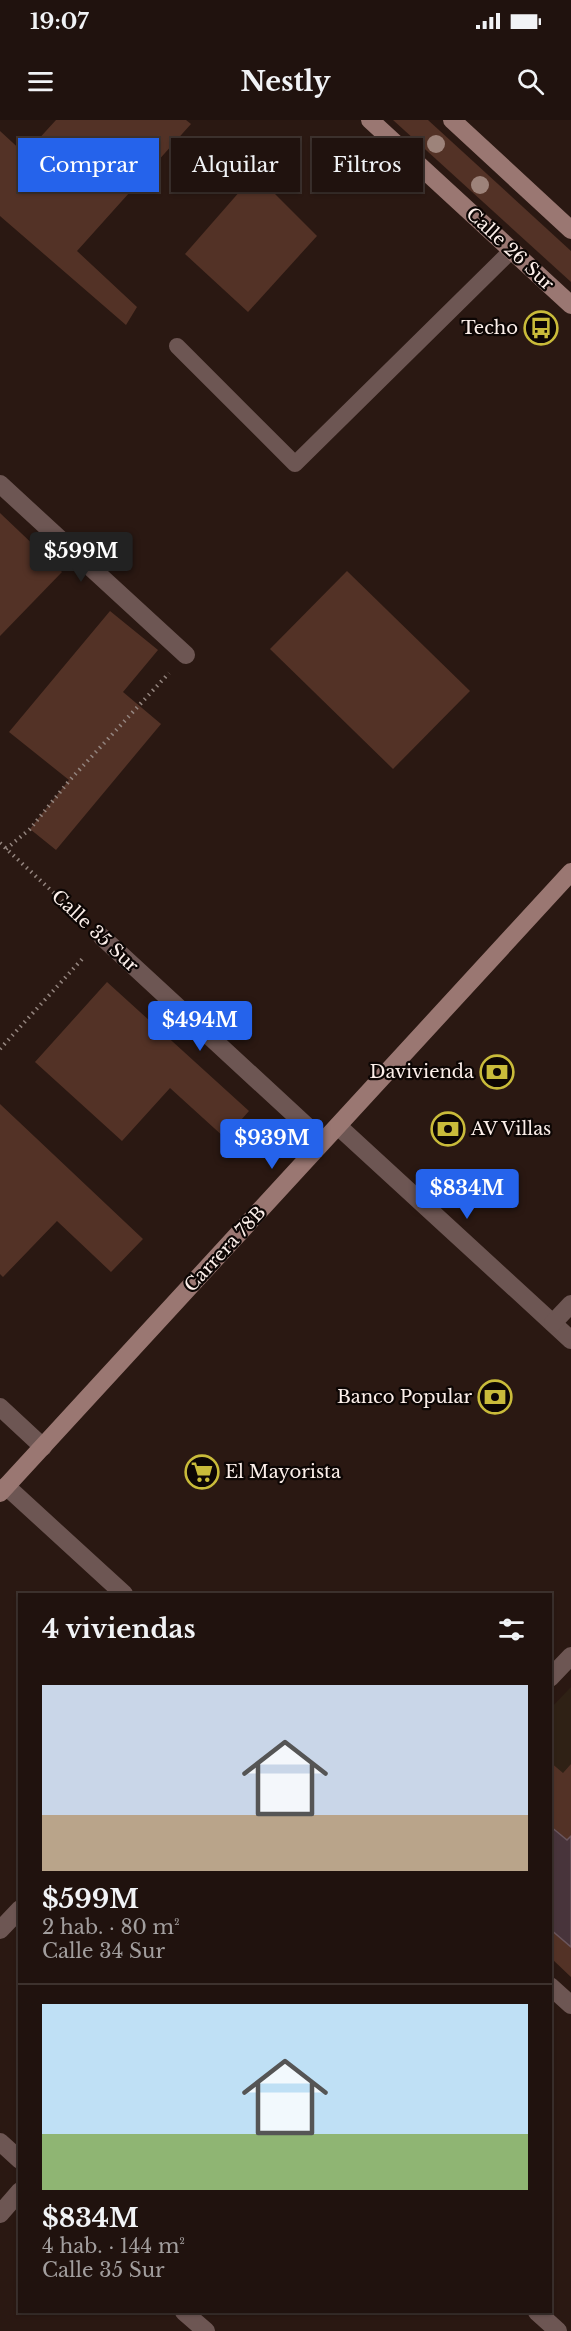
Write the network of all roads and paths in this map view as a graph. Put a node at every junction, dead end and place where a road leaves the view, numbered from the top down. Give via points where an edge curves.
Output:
1 (370, 120) edge
2 (452, 120) edge
3 (571, 230) edge
4 (512, 250) junction
5 (571, 304) edge
6 (177, 346) dead end
7 (0, 484) edge
8 (186, 655) joint
9 (0, 843) edge
10 (6, 849) junction
11 (571, 872) edge
12 (102, 937) junction
13 (0, 1049) edge
14 (338, 1126) junction
15 (323, 1141) junction
16 (571, 1304) edge
17 (553, 1323) junction
18 (571, 1340) edge
19 (0, 1407) edge
20 (43, 1447) junction
21 (3, 1490) edge
22 (122, 1593) edge
23 (571, 1656) edge
24 (552, 1676) edge
25 (18, 1911) edge
26 (0, 1930) edge
27 (552, 1988) edge
28 (571, 2005) edge
29 (0, 2142) edge
30 (18, 2158) edge
31 (18, 2193) edge
32 (0, 2214) edge
33 (185, 2313) edge
34 (538, 2313) edge
35 (555, 2330) edge
36 (206, 2331) edge

1 - 4 street, Calle 26 Sur
2 - 3 street
4 - 5 street, Calle 26 Sur
4 - 6 lane via 295,464
7 - 8 street
8 - 10 path via 69,781 30,829
9 - 10 path, Calle 35 Sur
10 - 12 path, Calle 35 Sur
11 - 14 street, Carrera 78B
12 - 13 path
12 - 15 street, Calle 35 Sur
14 - 15 street, Carrera 78B
14 - 17 street
15 - 20 street, Carrera 78B
16 - 17 street
17 - 18 street
19 - 20 street
20 - 21 street, Carrera 78B
21 - 22 street
23 - 24 street
25 - 26 street
27 - 28 street
29 - 30 street
31 - 32 street
33 - 36 street
34 - 35 street

